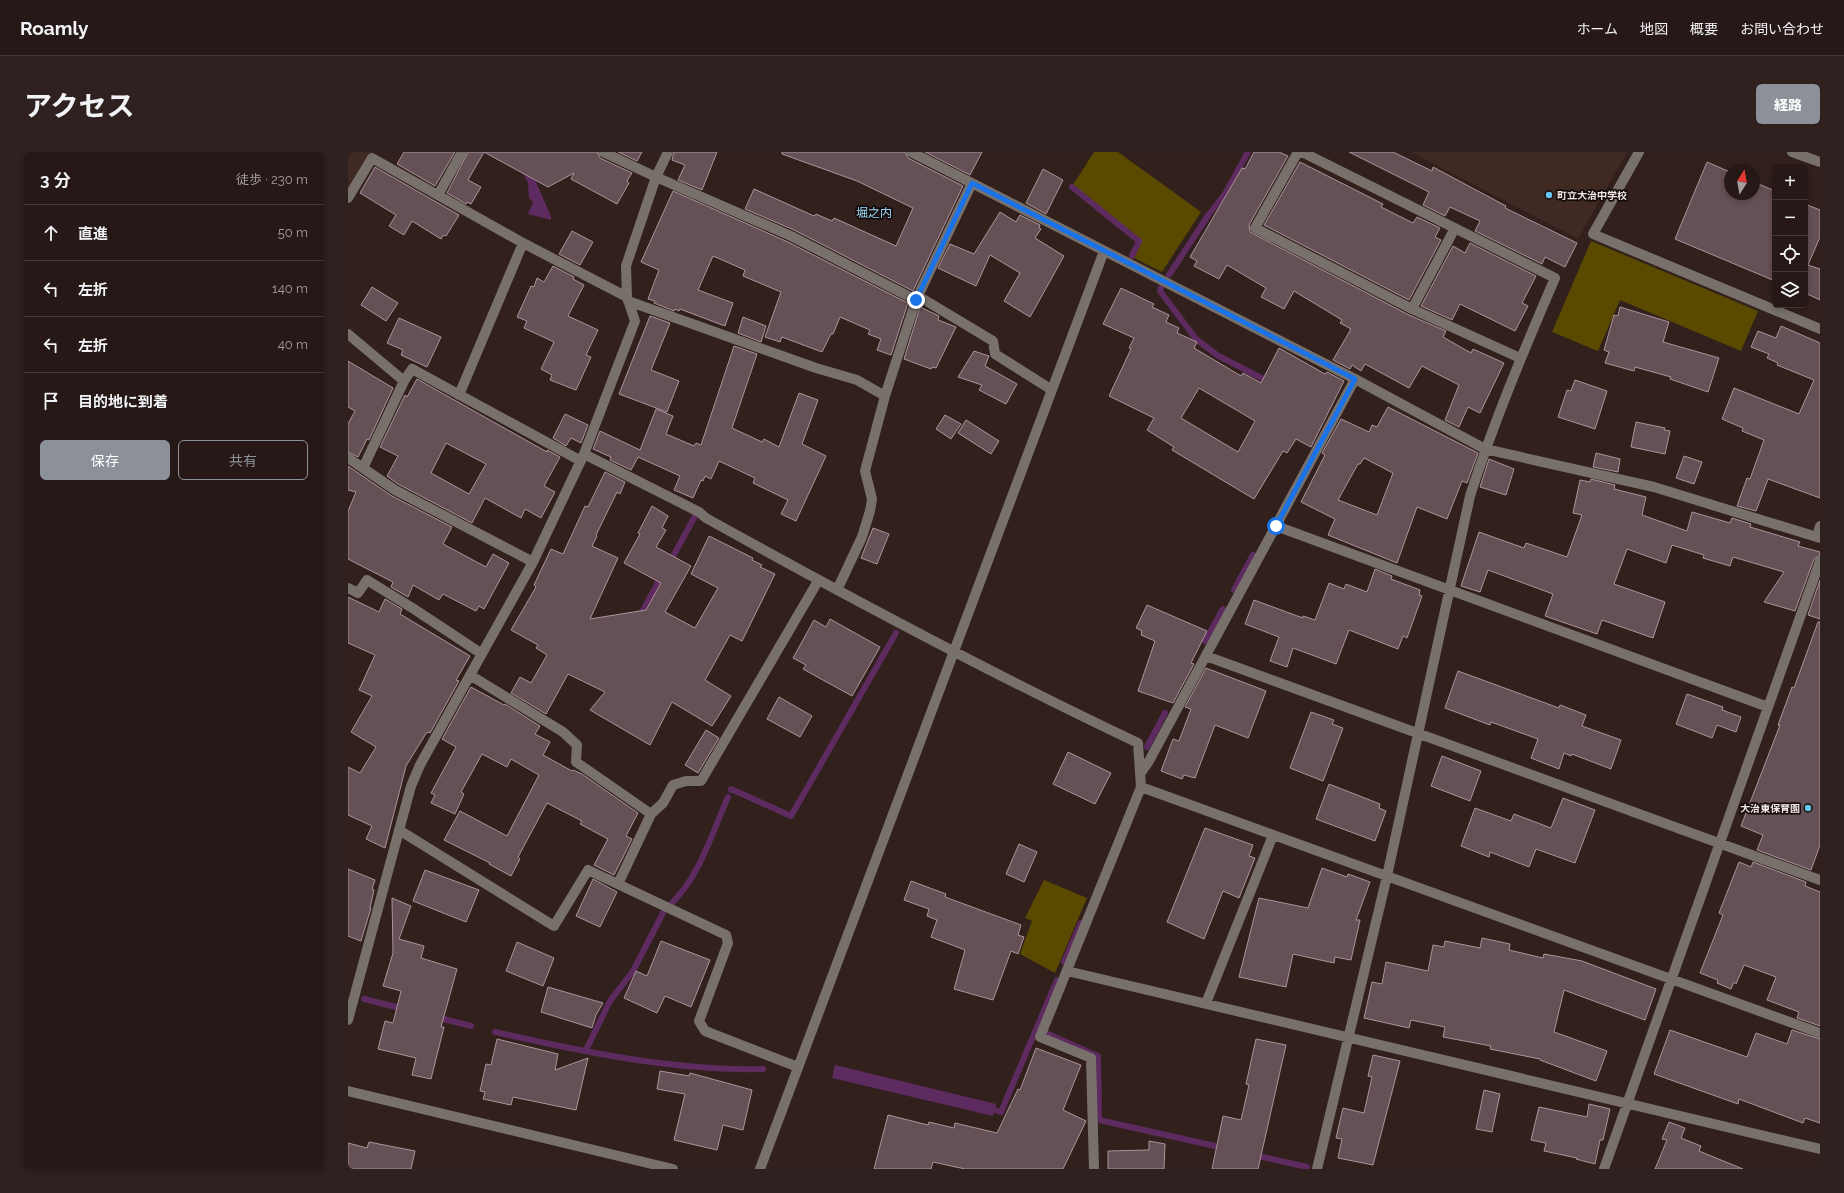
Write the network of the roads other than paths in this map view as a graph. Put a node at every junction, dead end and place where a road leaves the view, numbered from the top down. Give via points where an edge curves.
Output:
1 (462, 152) edge
2 (603, 152) edge
3 (668, 152) edge
4 (911, 152) edge
5 (1298, 152) edge
6 (1302, 152) edge
7 (1639, 152) edge
8 (1792, 152) edge
9 (1820, 162) edge
10 (656, 178) junction
11 (972, 183) junction
12 (438, 195) junction
13 (348, 198) edge
14 (1456, 228) junction
15 (523, 243) junction
16 (1104, 251) junction
17 (917, 298) junction
18 (628, 299) junction
19 (1412, 309) junction
20 (1820, 329) edge
21 (348, 334) edge
22 (1520, 358) junction
23 (1355, 379) junction
24 (404, 381) junction
25 (1052, 390) junction
26 (459, 395) junction
27 (885, 396) junction
28 (1485, 449) junction
29 (582, 457) junction
30 (348, 458) edge
31 (363, 468) junction
32 (1276, 526) junction
33 (1820, 526) edge
34 (1818, 537) edge
35 (1820, 561) edge
36 (533, 562) junction
37 (818, 580) junction
38 (348, 588) edge
39 (837, 590) junction
40 (1449, 591) junction
41 (955, 651) junction
42 (482, 654) junction
43 (1206, 656) junction
44 (470, 675) junction
45 (1768, 707) junction
46 (1418, 734) junction
47 (1140, 774) junction
48 (1141, 787) junction
49 (651, 814) junction
50 (399, 830) junction
51 (1273, 835) junction
52 (1719, 843) junction
53 (1387, 876) junction
54 (1820, 880) edge
55 (618, 884) junction
56 (1067, 971) junction
57 (1670, 979) junction
58 (1206, 1003) junction
59 (349, 1014) edge
60 (1820, 1033) edge
61 (1348, 1036) junction
62 (798, 1067) junction
63 (348, 1091) edge
64 (1627, 1102) junction
65 (1820, 1149) edge
66 (673, 1169) edge
67 (760, 1169) edge
68 (1094, 1169) edge
69 (1317, 1169) edge
70 (1604, 1169) edge

1 - 12 street
2 - 10 street
3 - 10 street
4 - 11 street
5 - 19 street via 1255,228
6 - 14 street
7 - 20 street via 1593,234
8 - 9 street
10 - 17 street via 791,236
10 - 18 street via 626,266
11 - 16 street
11 - 17 street
12 - 13 street via 372,158
12 - 15 street
14 - 19 street
14 - 22 street via 1555,278
15 - 18 street
15 - 26 street
16 - 23 street
16 - 25 street
17 - 25 street via 993,341 995,354
17 - 27 street
18 - 27 street via 816,368 857,380
18 - 29 street via 635,321
19 - 22 street
21 - 24 street
22 - 28 street
23 - 28 street
23 - 32 street
24 - 26 street via 412,369
24 - 31 street
25 - 41 street
26 - 29 street
27 - 39 street via 865,471 872,499 870,511 862,537
28 - 34 street via 1654,487
28 - 40 street via 1470,496
29 - 36 street
29 - 37 street via 699,512
30 - 31 street
31 - 36 street via 395,490
32 - 40 street
32 - 43 street
33 - 34 street
35 - 45 street
36 - 42 street
37 - 39 street
37 - 49 street via 701,781 686,781 673,785 663,803
38 - 42 street via 358,593 366,580
39 - 41 street
40 - 45 street
40 - 46 street
41 - 47 street via 1138,743
41 - 62 street
42 - 44 street
43 - 46 street
43 - 47 street
44 - 49 street via 563,732 577,745 576,762
44 - 50 street via 420,765 411,786
45 - 52 street
46 - 52 street
46 - 53 street
47 - 48 street
48 - 51 street
48 - 56 street
49 - 55 street
50 - 55 street via 554,926 588,870
50 - 59 street
51 - 53 street
51 - 58 street
52 - 54 street
52 - 57 street
53 - 57 street
53 - 61 street
55 - 62 street via 726,936 728,943 699,1021 705,1031
56 - 58 street
56 - 68 street via 1040,1037 1091,1058
57 - 60 street
57 - 64 street
58 - 61 street
61 - 64 street
61 - 69 street
62 - 67 street
63 - 66 street
64 - 65 street
64 - 70 street

